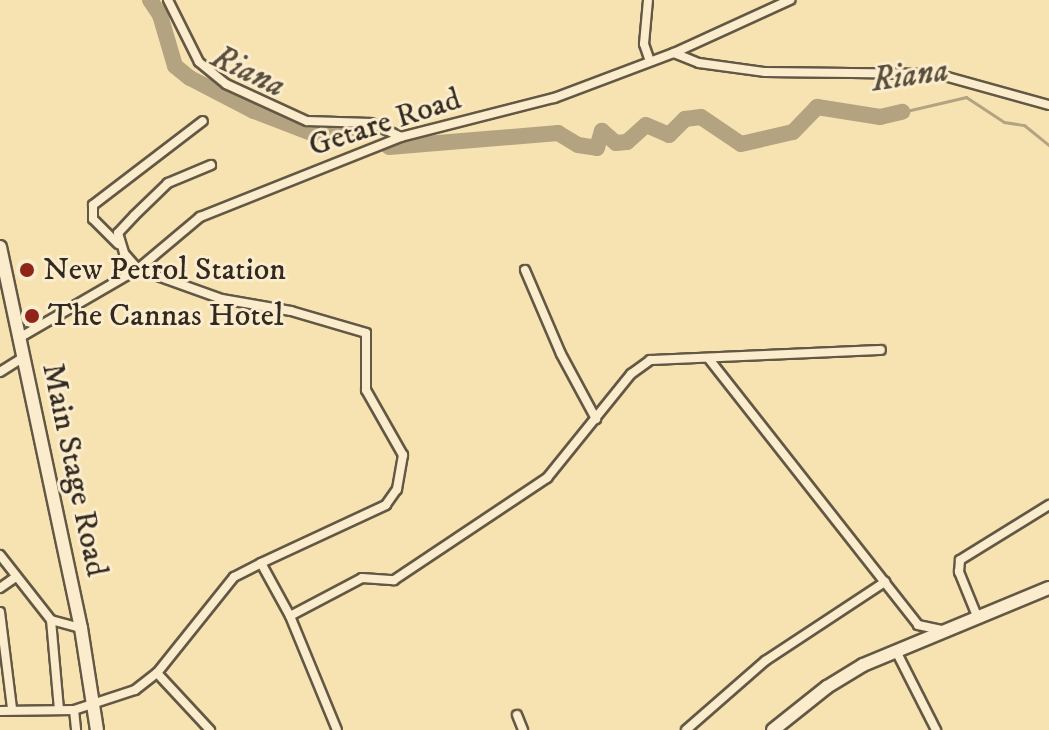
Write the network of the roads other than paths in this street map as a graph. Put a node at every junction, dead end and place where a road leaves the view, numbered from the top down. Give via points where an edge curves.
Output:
1 (168, 0) edge
2 (648, 0) edge
3 (790, 0) edge
4 (674, 53) junction
5 (650, 61) junction
6 (1049, 105) edge
7 (203, 121) dead end
8 (401, 137) junction
9 (211, 165) dead end
10 (118, 244) junction
11 (0, 247) edge
12 (138, 269) junction
13 (525, 270) dead end
14 (19, 338) junction
15 (881, 350) dead end
16 (22, 358) junction
17 (709, 359) junction
18 (0, 372) edge
19 (596, 419) junction
20 (1049, 505) edge
21 (0, 555) edge
22 (261, 563) junction
23 (16, 577) junction
24 (885, 582) junction
25 (0, 588) edge
26 (1049, 588) edge
27 (0, 612) edge
28 (290, 616) junction
29 (977, 616) junction
30 (51, 620) junction
31 (81, 628) junction
32 (942, 630) junction
33 (896, 651) junction
34 (157, 673) junction
35 (91, 705) junction
36 (12, 708) junction
37 (59, 710) junction
38 (74, 710) junction
39 (0, 711) edge
40 (517, 715) dead end
41 (76, 730) edge
42 (97, 730) edge
43 (210, 730) edge
44 (337, 730) edge
45 (523, 730) edge
46 (686, 730) edge
47 (773, 730) edge
48 (936, 730) edge

1 - 8 street via 199,62 226,84 307,121 371,123
2 - 5 street via 644,44
3 - 4 street, Getare Road
4 - 5 street, Getare Road
4 - 6 street via 723,68 765,72 937,74
5 - 8 street, Getare Road via 543,102
7 - 10 street via 93,205 93,219
8 - 12 street, Getare Road via 200,217
9 - 10 street via 168,183 118,233
10 - 12 street
11 - 14 street, Main Stage Road
12 - 14 street, Getare Road
12 - 22 street via 222,299 291,311 368,336 364,385 403,455 397,489 374,514
13 - 19 street
14 - 16 street, Main Stage Road
15 - 17 street
16 - 18 street
16 - 31 street, Main Stage Road
17 - 19 street via 650,360 631,374
17 - 24 street
19 - 28 street via 560,466 440,551 394,580 362,578
20 - 29 street via 960,560 959,572
21 - 23 street
22 - 28 street
22 - 34 street via 234,577
23 - 25 street
23 - 30 street
24 - 32 street via 923,630
24 - 46 street via 755,668
26 - 29 street
27 - 36 street
28 - 44 street
29 - 32 street
30 - 31 street
30 - 37 street
31 - 35 street, Main Stage Road
32 - 33 street
33 - 47 street via 827,687
33 - 48 street
34 - 35 street via 115,700
34 - 43 street
35 - 38 street
35 - 42 street, Main Stage Road
36 - 37 street
36 - 39 street
37 - 38 street
38 - 41 street
40 - 45 street

